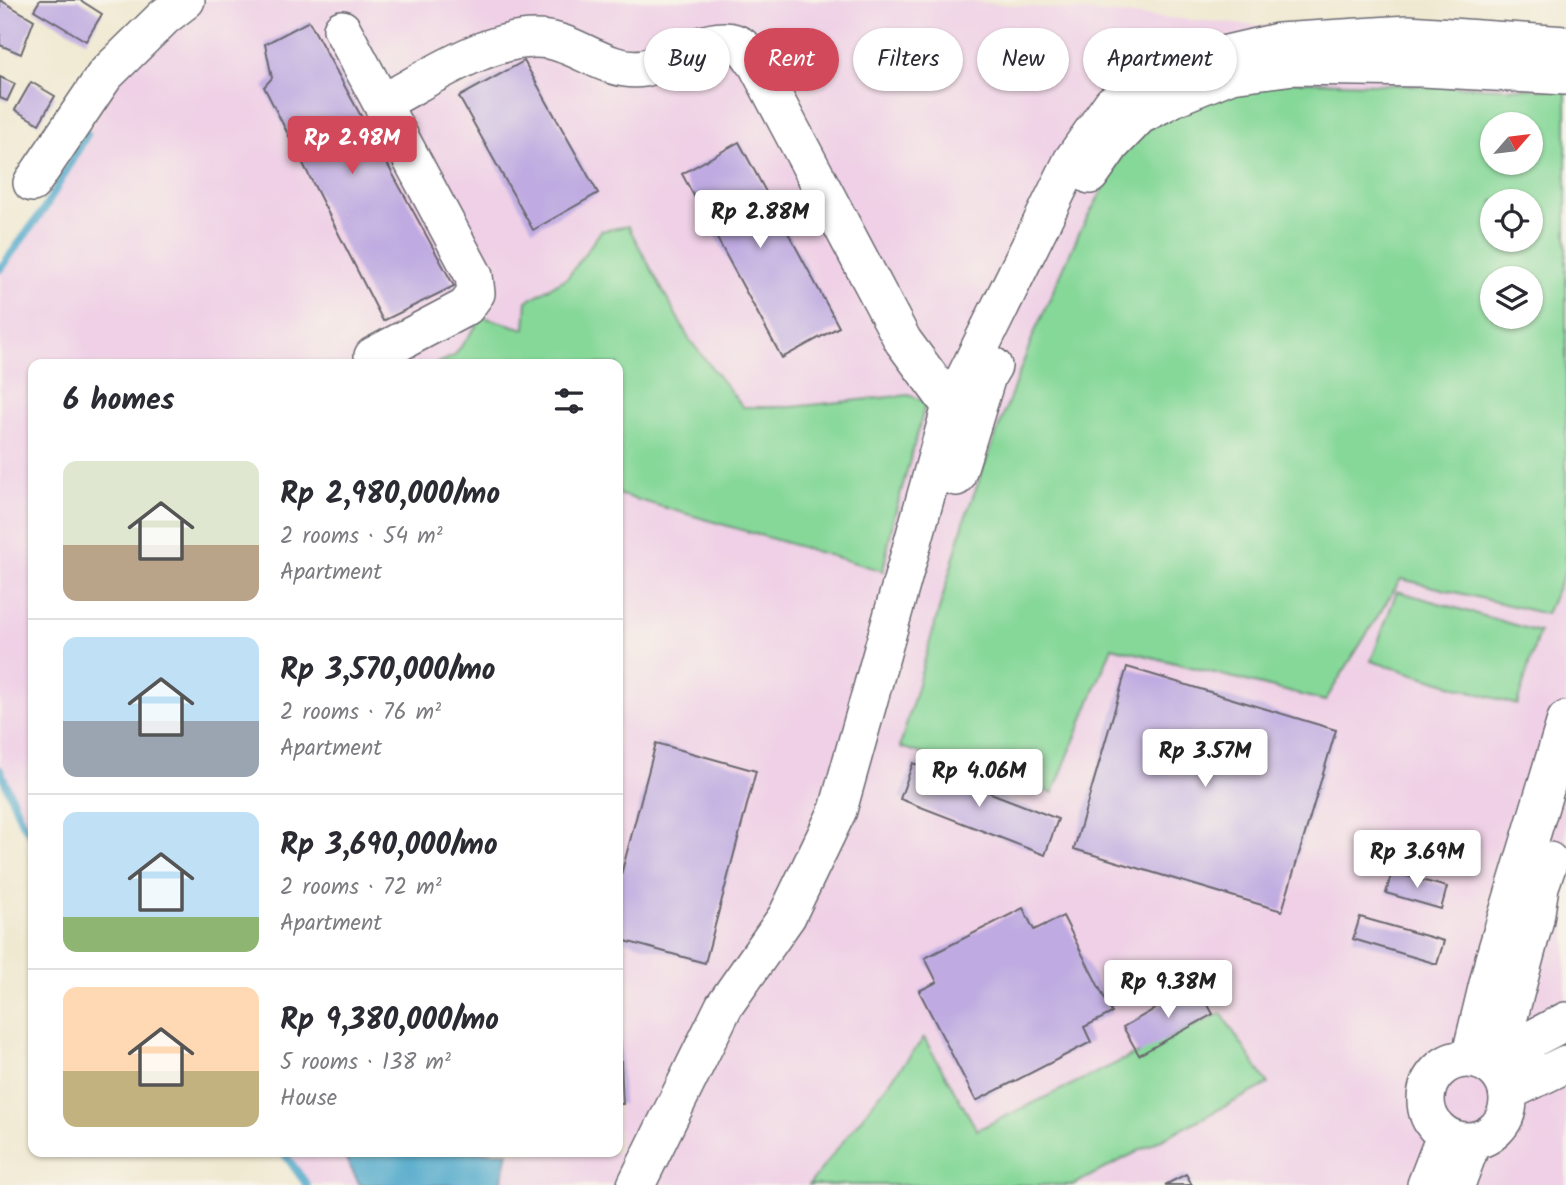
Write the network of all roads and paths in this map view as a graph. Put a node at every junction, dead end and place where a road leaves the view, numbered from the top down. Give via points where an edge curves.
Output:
1 (186, 0) edge
2 (342, 29) dead end
3 (1566, 46) edge
4 (1566, 76) edge
5 (382, 103) junction
6 (32, 183) dead end
7 (373, 356) dead end
8 (951, 406) junction
9 (1566, 720) edge
10 (1566, 810) edge
11 (1566, 1021) edge
12 (1566, 1064) edge
13 (1491, 1073) junction
14 (1459, 1139) junction
15 (636, 1185) edge
16 (655, 1185) edge
17 (1426, 1185) edge
18 (1456, 1185) edge

1 - 6 street via 105,75
2 - 5 street
3 - 8 street via 1408,34 1278,42 1171,67 1112,104 1072,161
4 - 16 street via 1294,66 1231,75 1139,116 1111,145 1088,178 1050,249 1016,331 987,376 881,703 848,826 790,946 744,1012
5 - 7 street via 474,276 476,293 466,307
5 - 8 street via 484,49 518,40 549,40 624,68 644,68 716,41 743,47 757,65 903,341
8 - 15 street via 838,810 788,916 724,1006
9 - 13 street via 1494,958
10 - 13 street via 1540,887
11 - 13 street via 1534,1038
12 - 13 street
13 - 14 street via 1508,1106 1504,1119 1485,1138
13 - 14 street via 1456,1059 1443,1066 1427,1087 1425,1101 1435,1127
14 - 17 street
14 - 18 street

